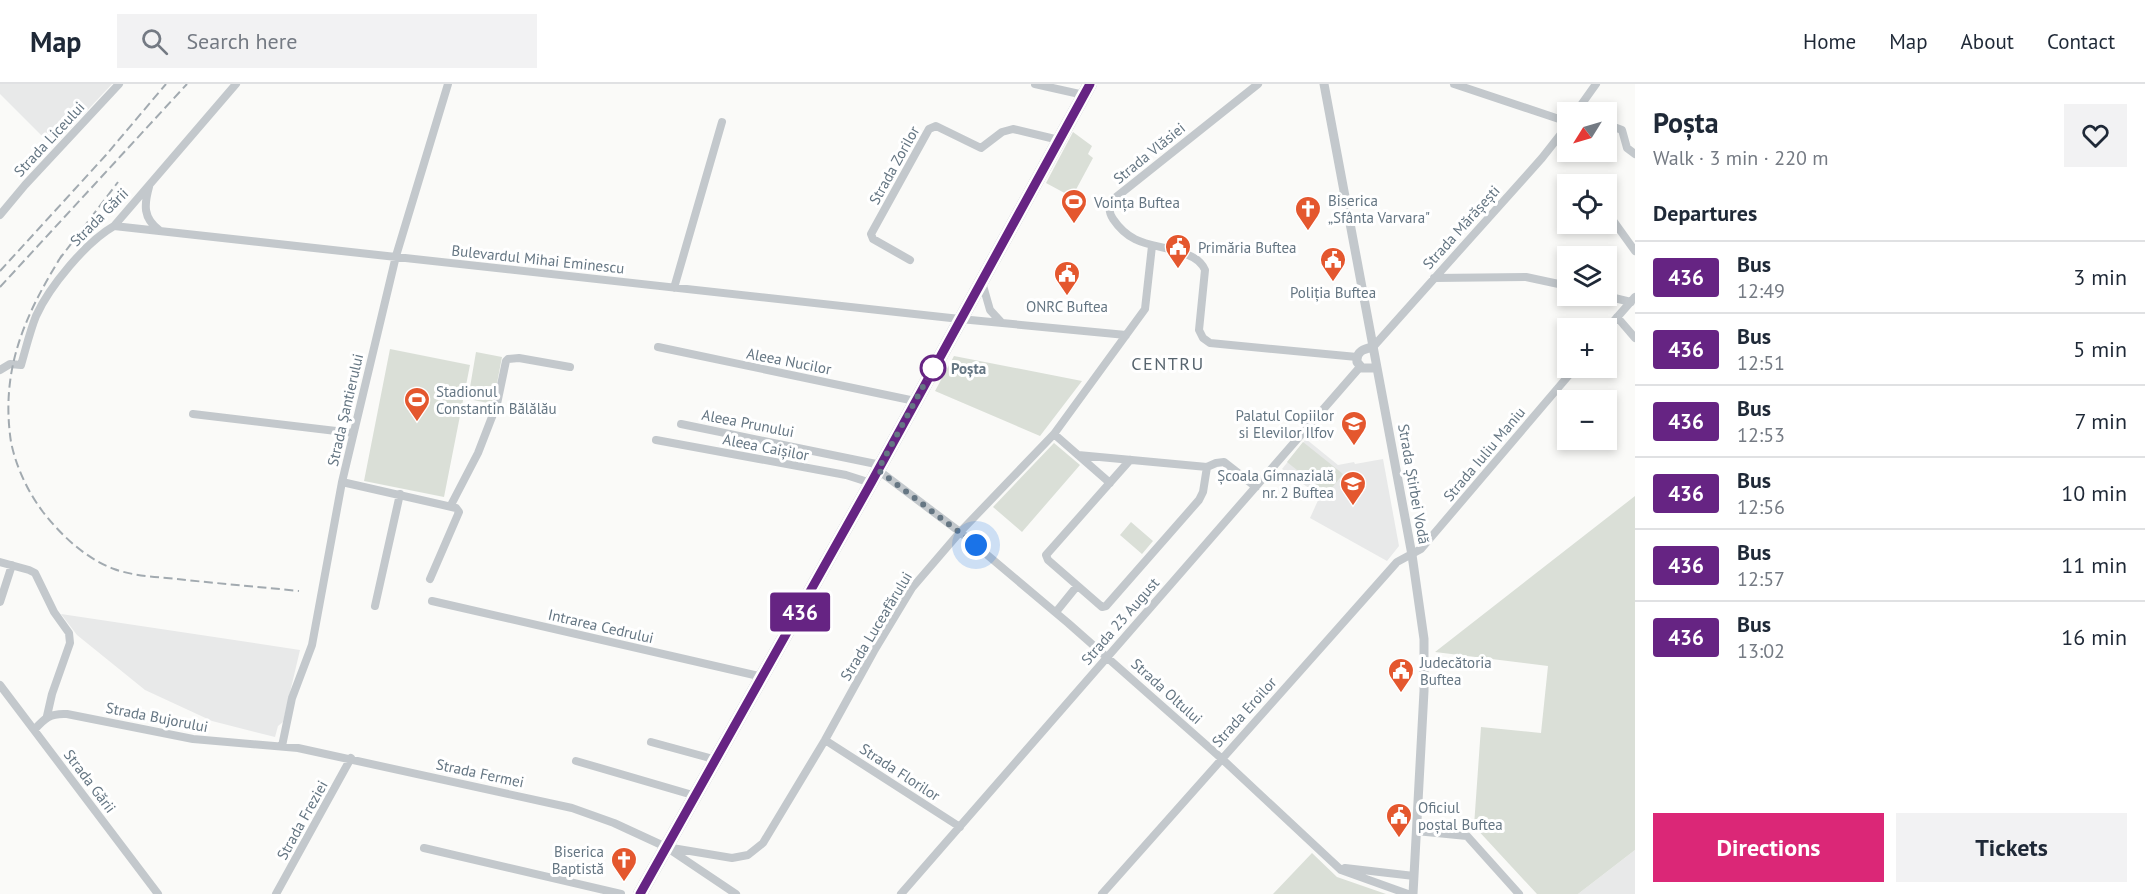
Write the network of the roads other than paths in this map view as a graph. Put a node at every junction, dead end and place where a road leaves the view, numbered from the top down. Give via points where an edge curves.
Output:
1 (119, 84) edge
2 (236, 84) edge
3 (448, 84) edge
4 (1035, 84) edge
5 (1258, 84) edge
6 (1324, 84) edge
7 (1454, 84) edge
8 (1596, 84) edge
9 (1087, 90) edge
10 (1583, 102) edge
11 (1557, 119) edge
12 (722, 122) dead end
13 (1617, 128) edge
14 (1557, 138) edge
15 (1059, 140) junction
16 (1635, 154) edge
17 (150, 184) junction
18 (0, 215) edge
19 (114, 226) junction
20 (1617, 226) edge
21 (160, 231) junction
22 (1152, 246) junction
23 (1635, 251) edge
24 (396, 256) junction
25 (910, 260) dead end
26 (1434, 278) junction
27 (982, 282) junction
28 (1557, 284) edge
29 (674, 288) junction
30 (1617, 297) edge
31 (1633, 299) edge
32 (1617, 317) joint
33 (960, 319) junction
34 (1001, 322) junction
35 (1126, 334) junction
36 (1635, 338) edge
37 (1373, 346) junction
38 (658, 347) dead end
39 (1357, 357) junction
40 (570, 367) dead end
41 (1360, 367) junction
42 (1377, 368) junction
43 (0, 370) edge
44 (1566, 378) edge
45 (915, 401) junction
46 (193, 414) dead end
47 (681, 424) dead end
48 (353, 433) junction
49 (1054, 434) junction
50 (656, 440) dead end
51 (1078, 455) junction
52 (1130, 460) junction
53 (1207, 467) junction
54 (879, 468) junction
55 (342, 482) junction
56 (871, 483) junction
57 (1110, 483) junction
58 (1256, 487) junction
59 (400, 494) junction
60 (451, 505) junction
61 (960, 532) junction
62 (1412, 555) junction
63 (0, 562) edge
64 (12, 566) junction
65 (430, 579) dead end
66 (1077, 586) junction
67 (432, 601) dead end
68 (0, 602) edge
69 (375, 606) dead end
70 (1056, 612) junction
71 (1107, 657) junction
72 (763, 677) junction
73 (0, 685) edge
74 (47, 716) junction
75 (34, 730) junction
76 (825, 740) junction
77 (651, 742) dead end
78 (282, 746) junction
79 (351, 758) junction
80 (1221, 758) junction
81 (717, 760) junction
82 (576, 761) dead end
83 (696, 796) junction
84 (960, 826) junction
85 (1416, 831) junction
86 (424, 848) dead end
87 (666, 848) junction
88 (1337, 866) junction
89 (1414, 876) junction
90 (158, 894) edge
91 (276, 894) edge
92 (621, 894) edge
93 (640, 894) edge
94 (736, 894) edge
95 (901, 894) edge
96 (1102, 894) edge
97 (1411, 894) edge
98 (1519, 894) edge

1 - 18 street, Strada Liceului
2 - 17 street, Strada Gării
3 - 24 street, Strada Șantierului
4 - 9 street
5 - 22 street, Strada Vlăsiei via 1112,201 1110,213 1122,231
6 - 37 street, Strada Știrbei Vodă
7 - 11 street
8 - 10 street
9 - 15 main road
12 - 29 street
13 - 16 street via 1622,130 1627,148
14 - 26 street, Strada Mărășești
15 - 25 street, Strada Zorilor via 1013,129 1002,132 981,148 936,126 929,129 871,234 873,239
15 - 27 main road
17 - 19 street, Strada Gării
17 - 21 street via 144,205 149,221
19 - 21 street, Bulevardul Mihai Eminescu
19 - 43 street, Strada Gării via 94,239 48,295 36,316 21,365 10,364
20 - 23 street
21 - 24 street, Bulevardul Mihai Eminescu
22 - 35 street, Strada Luceafărului via 1145,309
22 - 39 street, Strada Vlăsiei via 1188,254 1202,264 1205,270 1200,334 1210,343
24 - 29 street, Bulevardul Mihai Eminescu
24 - 48 street, Strada Șantierului
26 - 28 street via 1526,277
26 - 37 street, Strada Mărășești
27 - 33 main road
27 - 34 street via 987,302
29 - 33 street, Bulevardul Mihai Eminescu
30 - 31 street
31 - 32 street
32 - 36 street
33 - 34 street, Bulevardul Mihai Eminescu
33 - 45 main road
34 - 35 street, Bulevardul Mihai Eminescu
35 - 49 street, Strada Luceafărului
37 - 39 street
37 - 42 street, Strada Știrbei Vodă
38 - 45 street, Aleea Nucilor
39 - 41 street
40 - 60 street via 519,358 506,361 497,404 478,453
41 - 42 street
41 - 58 street, Strada 23 August
42 - 62 street, Strada Știrbei Vodă
44 - 62 street, Strada Iuliu Maniu
45 - 54 main road
46 - 48 street
47 - 54 street, Aleea Prunului
48 - 55 street, Strada Șantierului
49 - 51 street
49 - 61 street, Strada Luceafărului
50 - 56 street, Aleea Caișilor
51 - 52 street
51 - 57 street
52 - 53 street
52 - 57 street
53 - 58 street via 1224,462
53 - 66 street via 1199,500 1106,606 1100,606
54 - 56 main road
54 - 61 street, Strada Oltului
55 - 59 street
55 - 78 street, Strada Șantierului via 312,645 292,698
56 - 72 main road
57 - 66 street via 1046,555
58 - 71 street, Strada 23 August
59 - 60 street
59 - 69 street
60 - 65 street via 459,512
61 - 70 street, Strada Oltului
61 - 76 street, Strada Luceafărului via 912,588
62 - 80 street, Strada Eroilor via 1397,562
62 - 85 street, Strada Știrbei Vodă via 1424,659
63 - 64 street
64 - 68 street
64 - 74 street via 35,573 70,636
66 - 70 street
67 - 72 street, Intrarea Cedrului
70 - 71 street, Strada Oltului
71 - 80 street, Strada Oltului
71 - 84 street, Strada 23 August
72 - 81 main road
73 - 75 street, Strada Gării
74 - 75 street
74 - 78 street, Strada Bujorului via 67,714 193,739
75 - 90 street, Strada Gării
76 - 84 street, Strada Florilor
76 - 87 street, Strada Luceafărului via 754,852 732,858
77 - 81 street
78 - 79 street, Strada Fermei
79 - 87 street, Strada Fermei via 572,808
79 - 91 street, Strada Freziei
80 - 88 street, Strada Oltului
80 - 96 street, Strada Eroilor
81 - 83 main road
82 - 83 street
83 - 87 main road
84 - 95 street, Strada 23 August
85 - 89 street, Strada Știrbei Vodă
85 - 98 street via 1467,836
86 - 92 street
87 - 93 main road
87 - 94 street
88 - 89 street
88 - 97 street, Strada Oltului
89 - 97 street, Strada Știrbei Vodă

